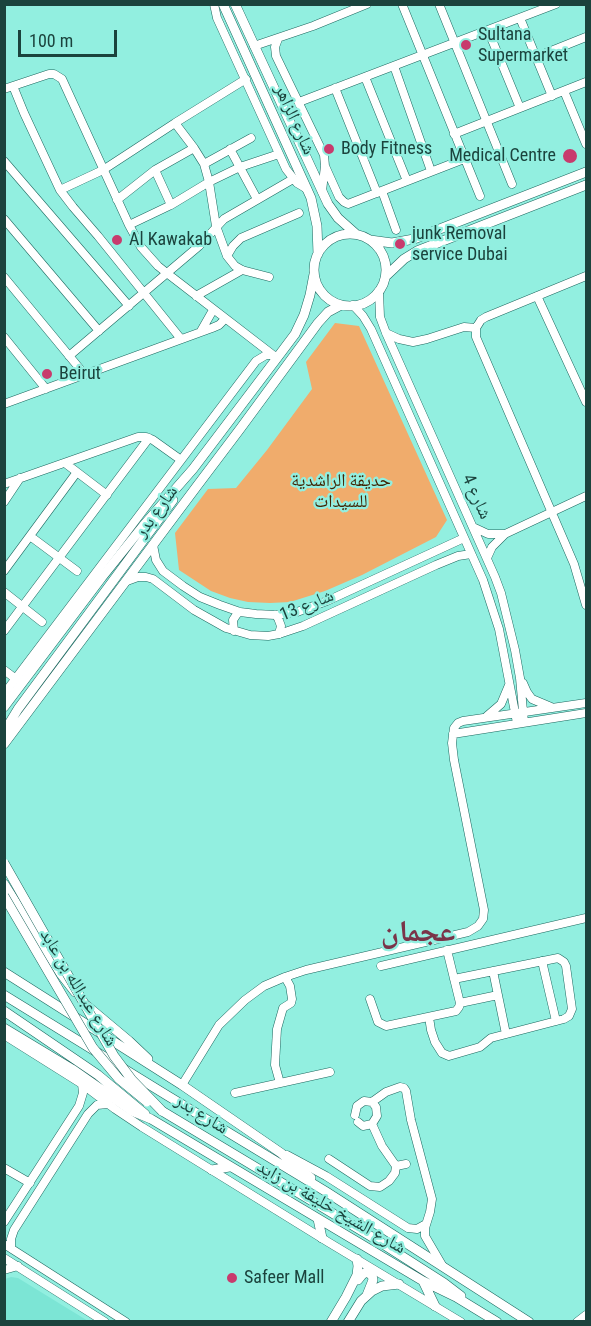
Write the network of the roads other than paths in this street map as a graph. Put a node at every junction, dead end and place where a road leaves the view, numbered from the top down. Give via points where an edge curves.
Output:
1 (214, 4) edge
2 (223, 4) edge
3 (235, 4) edge
4 (367, 4) edge
5 (402, 4) edge
6 (440, 4) edge
7 (556, 4) edge
8 (532, 9) edge
9 (520, 18) junction
10 (488, 30) junction
11 (586, 37) edge
12 (277, 39) junction
13 (455, 43) junction
14 (255, 49) junction
15 (422, 55) junction
16 (536, 57) junction
17 (394, 66) junction
18 (365, 77) junction
19 (246, 80) junction
20 (586, 82) edge
21 (13, 86) junction
22 (335, 88) junction
23 (4, 89) edge
24 (262, 90) junction
25 (564, 91) junction
26 (552, 96) junction
27 (279, 100) junction
28 (299, 102) junction
29 (520, 108) junction
30 (487, 121) junction
31 (175, 123) junction
32 (454, 134) junction
33 (251, 138) dead end
34 (586, 144) edge
35 (194, 148) junction
36 (230, 149) junction
37 (279, 154) junction
38 (464, 159) junction
39 (6, 164) edge
40 (204, 164) junction
41 (325, 166) junction
42 (240, 168) junction
43 (103, 170) junction
44 (155, 170) junction
45 (431, 171) junction
46 (586, 172) edge
47 (292, 179) junction
48 (407, 181) junction
49 (209, 182) junction
50 (512, 184) dead end
51 (586, 185) edge
52 (307, 189) junction
53 (60, 190) junction
54 (581, 190) edge
55 (322, 191) junction
56 (379, 192) junction
57 (480, 196) dead end
58 (257, 199) junction
59 (117, 200) junction
60 (171, 205) junction
61 (299, 213) dead end
62 (4, 219) edge
63 (129, 225) junction
64 (216, 226) junction
65 (396, 230) dead end
66 (356, 234) junction
67 (370, 240) junction
68 (318, 254) junction
69 (227, 256) junction
70 (242, 270) junction
71 (168, 274) junction
72 (314, 274) junction
73 (386, 276) junction
74 (586, 276) edge
75 (4, 277) edge
76 (269, 277) dead end
77 (379, 291) junction
78 (144, 293) junction
79 (196, 296) junction
80 (537, 296) junction
81 (341, 304) junction
82 (129, 306) junction
83 (353, 306) junction
84 (213, 310) junction
85 (225, 319) junction
86 (476, 328) junction
87 (99, 331) junction
88 (201, 332) junction
89 (386, 333) junction
90 (4, 337) edge
91 (181, 339) junction
92 (252, 339) junction
93 (69, 356) junction
94 (275, 357) junction
95 (256, 361) junction
96 (85, 375) junction
97 (46, 389) junction
98 (6, 402) edge
99 (586, 402) edge
100 (149, 438) junction
101 (181, 460) junction
102 (65, 463) junction
103 (77, 472) junction
104 (186, 477) junction
105 (21, 478) junction
106 (4, 484) edge
107 (107, 495) junction
108 (586, 496) edge
109 (4, 502) edge
110 (552, 512) junction
111 (473, 527) junction
112 (505, 534) junction
113 (30, 536) junction
114 (464, 538) junction
115 (153, 545) junction
116 (471, 554) junction
117 (60, 558) junction
118 (486, 558) junction
119 (4, 571) edge
120 (77, 571) dead end
121 (126, 582) junction
122 (4, 592) edge
123 (586, 606) edge
124 (23, 607) junction
125 (240, 612) junction
126 (275, 615) junction
127 (42, 622) dead end
128 (4, 631) edge
129 (234, 631) junction
130 (279, 634) junction
131 (4, 670) edge
132 (509, 678) junction
133 (520, 678) junction
134 (16, 679) junction
135 (4, 694) edge
136 (585, 702) edge
137 (4, 707) edge
138 (552, 708) junction
139 (519, 713) junction
140 (586, 715) edge
141 (484, 718) junction
142 (520, 723) junction
143 (4, 732) edge
144 (453, 734) junction
145 (4, 744) edge
146 (4, 862) edge
147 (4, 884) edge
148 (4, 897) edge
149 (586, 918) edge
150 (447, 950) junction
151 (542, 961) junction
152 (381, 966) dead end
153 (493, 971) junction
154 (4, 972) edge
155 (285, 977) junction
156 (454, 979) junction
157 (4, 995) edge
158 (498, 996) junction
159 (370, 999) dead end
160 (459, 1003) junction
161 (4, 1011) edge
162 (429, 1017) junction
163 (556, 1021) junction
164 (4, 1028) edge
165 (506, 1034) junction
166 (4, 1035) edge
167 (154, 1067) junction
168 (330, 1072) dead end
169 (280, 1083) junction
170 (82, 1084) junction
171 (182, 1085) junction
172 (235, 1093) dead end
173 (372, 1102) junction
174 (108, 1104) junction
175 (162, 1111) junction
176 (73, 1116) junction
177 (151, 1119) junction
178 (83, 1123) junction
179 (372, 1124) junction
180 (271, 1146) junction
181 (330, 1159) dead end
182 (406, 1164) dead end
183 (396, 1166) junction
184 (229, 1167) junction
185 (4, 1168) edge
186 (212, 1170) junction
187 (30, 1183) junction
188 (325, 1191) junction
189 (7, 1218) edge
190 (318, 1219) junction
191 (20, 1221) junction
192 (426, 1224) junction
193 (322, 1239) junction
194 (8, 1246) edge
195 (4, 1258) edge
196 (357, 1258) junction
197 (442, 1265) junction
198 (18, 1266) junction
199 (4, 1270) edge
200 (423, 1281) junction
201 (399, 1284) junction
202 (353, 1285) junction
203 (367, 1295) junction
204 (435, 1306) junction
205 (471, 1306) junction
206 (586, 1315) edge
207 (530, 1321) edge
208 (105, 1322) edge
209 (126, 1322) edge
210 (332, 1322) edge
211 (348, 1322) edge
212 (461, 1322) edge
213 (497, 1322) edge
214 (577, 1322) edge

1 - 19 street
2 - 24 main road, شارع الزاهر
3 - 14 main road, شارع الزاهر
4 - 12 street
5 - 15 street
6 - 13 street
7 - 8 street
8 - 9 street
9 - 10 street
9 - 16 street
10 - 13 street
10 - 29 street
11 - 16 street
12 - 14 street
12 - 28 street via 275,53
13 - 15 street
13 - 30 street
14 - 27 main road, شارع الزاهر
15 - 17 street
15 - 32 street
16 - 26 street
17 - 18 street
17 - 45 street
18 - 22 street
18 - 48 street
19 - 31 street
19 - 37 street
20 - 25 street
21 - 23 street
21 - 43 street via 49,74 58,75
21 - 53 street
22 - 28 street
22 - 56 street
24 - 27 main road via 271,101
24 - 52 main road, شارع الزاهر
25 - 26 street
25 - 34 street
26 - 29 street
27 - 55 main road, شارع الزاهر
28 - 41 street via 322,149
29 - 30 street
30 - 32 street
30 - 50 street
31 - 35 street
31 - 43 street
32 - 38 street
33 - 36 street
35 - 40 street
35 - 44 street
36 - 40 street
36 - 42 street
37 - 42 street
37 - 47 street
38 - 45 street
38 - 57 street
39 - 82 street
40 - 49 street
41 - 55 street
41 - 56 street via 339,197 348,204
42 - 49 street
42 - 58 street
43 - 53 street
43 - 59 street
44 - 59 street
44 - 60 street
45 - 48 street
46 - 67 main road via 414,239 392,243
47 - 52 street
47 - 58 street
48 - 56 street
49 - 60 street
49 - 64 street
51 - 54 main road
52 - 68 main road, شارع الزاهر via 316,215
53 - 78 street
54 - 73 main road via 417,250
55 - 66 main road, شارع الزاهر via 333,211
56 - 65 street
58 - 64 street
59 - 63 street
60 - 63 street
61 - 69 street via 241,238
62 - 87 street
63 - 71 street via 145,252
64 - 69 street
64 - 71 street
66 - 67 main road
66 - 68 main road via 334,237
67 - 73 main road via 382,253
68 - 72 main road
69 - 70 street
70 - 76 street
70 - 79 street
71 - 78 street
71 - 79 street
72 - 81 main road via 323,293
72 - 94 main road, شارع بدر via 304,315
73 - 77 main road
74 - 80 street
75 - 93 street
77 - 83 main road via 365,303
77 - 89 street, شارع 4
78 - 82 street
78 - 91 street
79 - 84 street
80 - 86 street via 480,320
80 - 99 street
81 - 83 main road
81 - 115 main road, شارع بدر via 318,323
82 - 87 street
83 - 114 street, شارع 4 via 371,329
84 - 85 street
84 - 88 street
85 - 88 street
85 - 92 street
86 - 89 street via 464,327 413,342
86 - 110 street via 476,337
87 - 93 street
88 - 91 street
89 - 111 street, شارع 4
90 - 97 street
91 - 96 street
92 - 94 street
92 - 95 street
93 - 96 street
94 - 95 street
94 - 104 main road, شارع بدر
95 - 101 street
96 - 97 street
97 - 98 street
100 - 101 street
100 - 102 street via 134,438
100 - 107 street
101 - 134 street
102 - 103 street
102 - 105 street
103 - 107 street
103 - 113 street
104 - 137 main road, شارع بدر via 102,577
104 - 143 main road, شارع بدر via 169,506 95,602
105 - 106 street
105 - 109 street
107 - 117 street
108 - 110 street
110 - 112 street
110 - 123 street via 574,564
111 - 112 street via 488,534
111 - 118 street, شارع 4
112 - 118 street
113 - 117 street
113 - 119 street
114 - 116 street, شارع 4
114 - 126 street, شارع 13 via 327,601
115 - 121 main road, شارع بدر
115 - 125 street, شارع 13 via 158,564 174,580 200,597
116 - 130 street, شارع 13 via 445,561
116 - 132 street, شارع 4 via 492,604
117 - 120 street
117 - 124 street
118 - 133 street, شارع 4 via 506,609
121 - 129 street, شارع 13 via 138,577 153,579 194,610
121 - 145 main road, شارع بدر
122 - 124 street
124 - 127 street
124 - 128 street
125 - 126 street, شارع 13
125 - 129 street via 233,620
126 - 130 street via 280,622
129 - 130 street, شارع 13 via 259,636
131 - 134 street
132 - 139 street, شارع 4
132 - 141 street via 504,698
133 - 138 street via 532,699
133 - 139 street, شارع 4
134 - 135 street
136 - 138 street
138 - 139 street
139 - 141 street
139 - 142 street, شارع 4
140 - 142 street
141 - 144 street via 460,722
142 - 144 street
144 - 155 street via 454,760 484,905 481,923 468,932
146 - 175 main road, شارع بدر, bridge via 114,1056
147 - 167 main road, شارع عبدالله بن عابد via 79,997
148 - 175 main road, شارع عبدالله بن عابد, bridge via 93,1048 126,1086
149 - 150 street
150 - 152 street
150 - 156 street
151 - 153 street
151 - 163 street
151 - 163 street via 558,958 566,966 572,1009 567,1018
153 - 156 street
153 - 158 street
154 - 167 main road, شارع الشيخ خليفة بن زايد
155 - 169 street via 292,999 283,1008 277,1029 275,1065
155 - 171 street via 254,993 227,1016
156 - 160 street
157 - 188 main road, شارع الشيخ خليفة بن زايد
158 - 160 street
158 - 165 street
159 - 162 street via 383,1026
160 - 162 street via 454,1012
161 - 177 main road, شارع الشيخ خليفة بن زايد via 98,1075
162 - 165 street via 435,1042 449,1056
163 - 165 street
164 - 177 main road, شارع الشيخ خليفة بن زايد via 78,1072 132,1111
166 - 170 street
167 - 171 main road, شارع الشيخ خليفة بن زايد
168 - 169 street
169 - 172 street
170 - 174 street
170 - 176 street via 82,1098
171 - 180 main road, شارع الشيخ خليفة بن زايد
173 - 179 street via 377,1113
173 - 179 street via 361,1102 356,1108 356,1119 363,1126
173 - 192 street via 400,1087 406,1091 432,1199
174 - 178 street via 93,1108
174 - 186 street
175 - 205 main road, شارع بدر via 408,1260
176 - 178 street via 81,1116
176 - 187 street
177 - 184 main road, شارع الشيخ خليفة بن زايد
178 - 191 street
179 - 183 street
180 - 188 main road, شارع الشيخ خليفة بن زايد
180 - 192 street via 408,1228
181 - 183 street via 373,1187 389,1181
182 - 183 street
184 - 186 main road
184 - 190 main road, شارع الشيخ خليفة بن زايد
185 - 187 street
186 - 193 street
187 - 189 street
188 - 197 main road, شارع الشيخ خليفة بن زايد
189 - 191 street
190 - 193 main road
190 - 200 main road, شارع الشيخ خليفة بن زايد
191 - 194 street
192 - 197 street via 426,1240
193 - 196 street
194 - 209 street
195 - 198 street
196 - 201 street
196 - 202 main road
197 - 207 main road, شارع الشيخ خليفة بن زايد
198 - 199 street
198 - 208 street
200 - 204 main road
200 - 205 main road, شارع الشيخ خليفة بن زايد
201 - 203 main road via 376,1288
201 - 204 street
202 - 203 main road via 366,1272 369,1274 373,1280
202 - 210 main road
203 - 211 main road
204 - 212 street
205 - 213 main road, شارع الشيخ خليفة بن زايد
206 - 214 street

